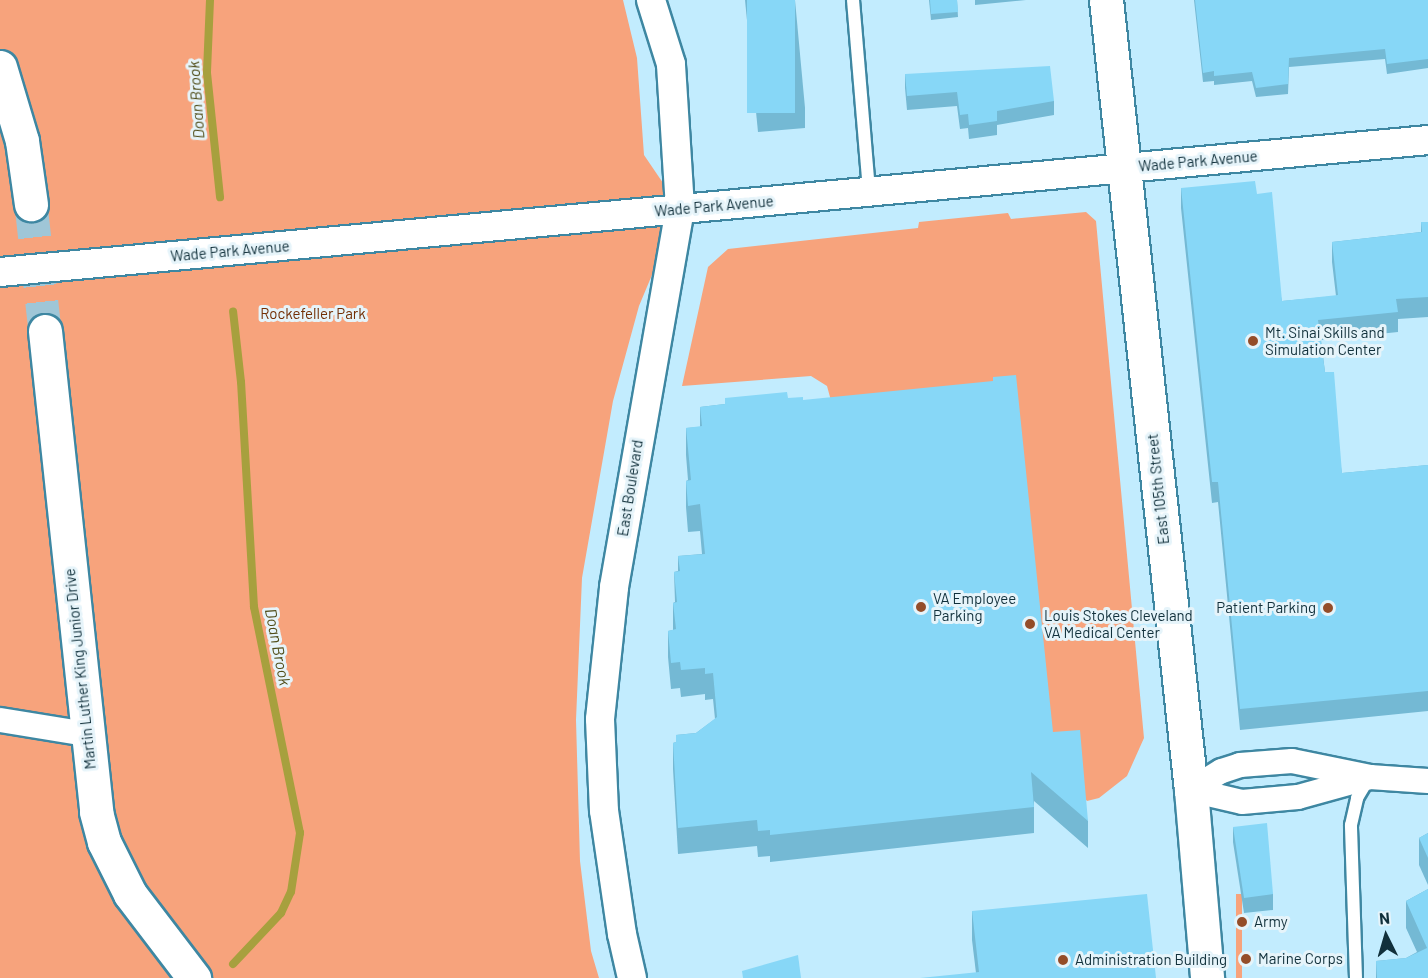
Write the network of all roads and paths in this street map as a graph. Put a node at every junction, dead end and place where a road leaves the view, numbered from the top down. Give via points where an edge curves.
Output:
1 (651, 0) edge
2 (853, 0) edge
3 (1106, 0) edge
4 (0, 67) edge
5 (1428, 140) edge
6 (1122, 167) junction
7 (869, 192) junction
8 (31, 204) tunnel mouth
9 (680, 208) junction
10 (0, 272) edge
11 (45, 331) tunnel mouth
12 (0, 720) edge
13 (86, 734) junction
14 (1370, 777) junction
15 (1428, 781) edge
16 (1191, 790) junction
17 (194, 978) edge
18 (632, 978) edge
19 (1207, 978) edge
20 (1356, 978) edge

1 - 9 street, East Boulevard via 671,64
2 - 7 lane
3 - 6 main road, East 105th Street
4 - 8 main road via 19,130
5 - 6 street, Wade Park Avenue
6 - 7 street, Wade Park Avenue
6 - 16 main road, East 105th Street
7 - 9 street, Wade Park Avenue
9 - 10 street, Wade Park Avenue
9 - 18 street, East Boulevard via 614,588 600,719 604,812
11 - 13 main road, Martin Luther King Junior Drive
12 - 13 street
13 - 17 main road, Martin Luther King Junior Drive via 96,812 114,866 149,921
14 - 15 street
14 - 16 street via 1298,797 1242,802
14 - 16 street via 1292,761 1240,765
14 - 20 lane via 1357,798 1352,825
16 - 19 main road, East 105th Street

